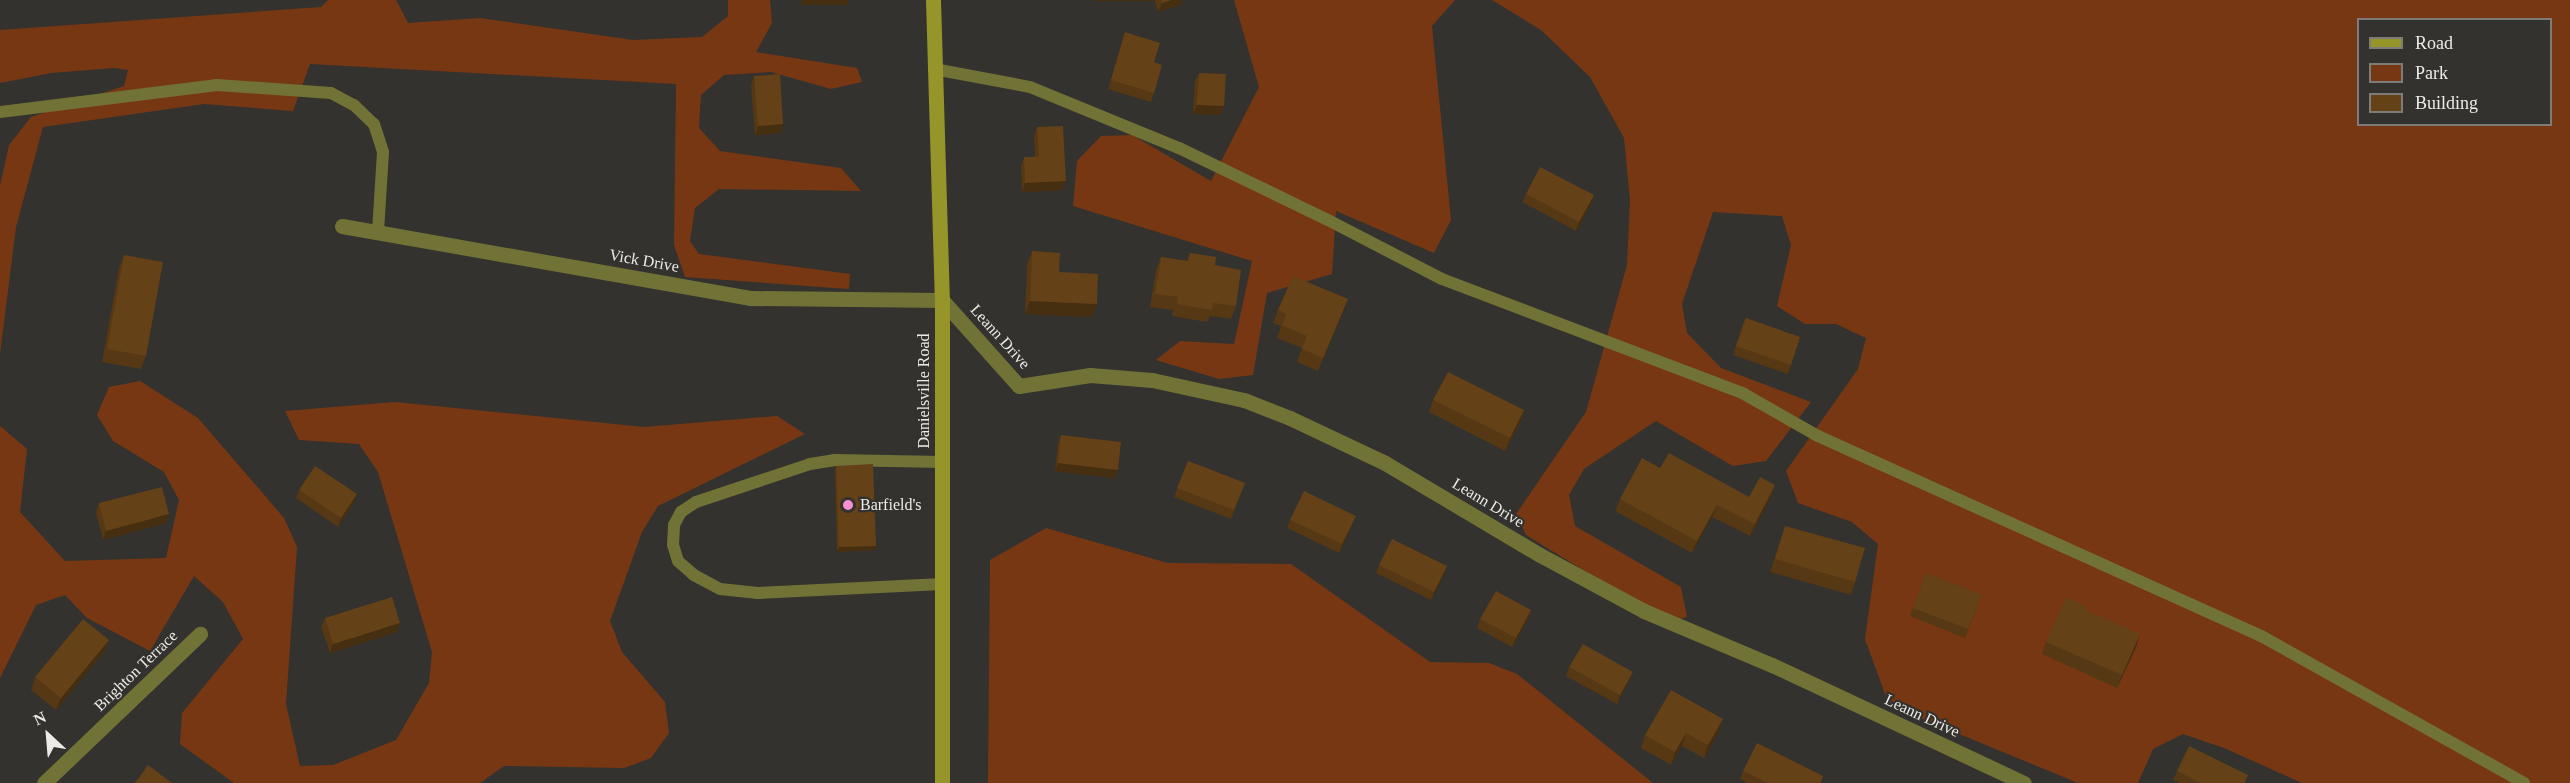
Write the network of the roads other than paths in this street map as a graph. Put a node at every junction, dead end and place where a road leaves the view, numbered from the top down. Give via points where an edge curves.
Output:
1 (933, 0) edge
2 (934, 69) junction
3 (0, 112) edge
4 (342, 226) dead end
5 (378, 232) junction
6 (942, 300) junction
7 (943, 462) junction
8 (942, 584) junction
9 (200, 634) dead end
10 (44, 783) edge
11 (942, 783) edge
12 (2024, 783) edge
13 (2524, 783) edge

1 - 2 main road, Danielsville Road
2 - 6 main road, Danielsville Road
2 - 13 lane via 1029,87 1179,148 1442,279 1744,394 1818,436 2263,637
3 - 5 lane via 217,85 331,93 354,105 374,124 383,152
4 - 5 street, Vick Drive
5 - 6 street, Vick Drive via 750,298
6 - 7 main road, Danielsville Road
6 - 12 street, Leann Drive via 1019,386 1090,375 1152,380 1244,400 1290,418 1385,463 1644,611 1772,665
7 - 8 main road, Danielsville Road
7 - 8 lane via 834,460 810,464 696,502 681,512 674,525 673,544 678,561 720,589 758,593
8 - 11 main road, Danielsville Road
9 - 10 street, Brighton Terrace

